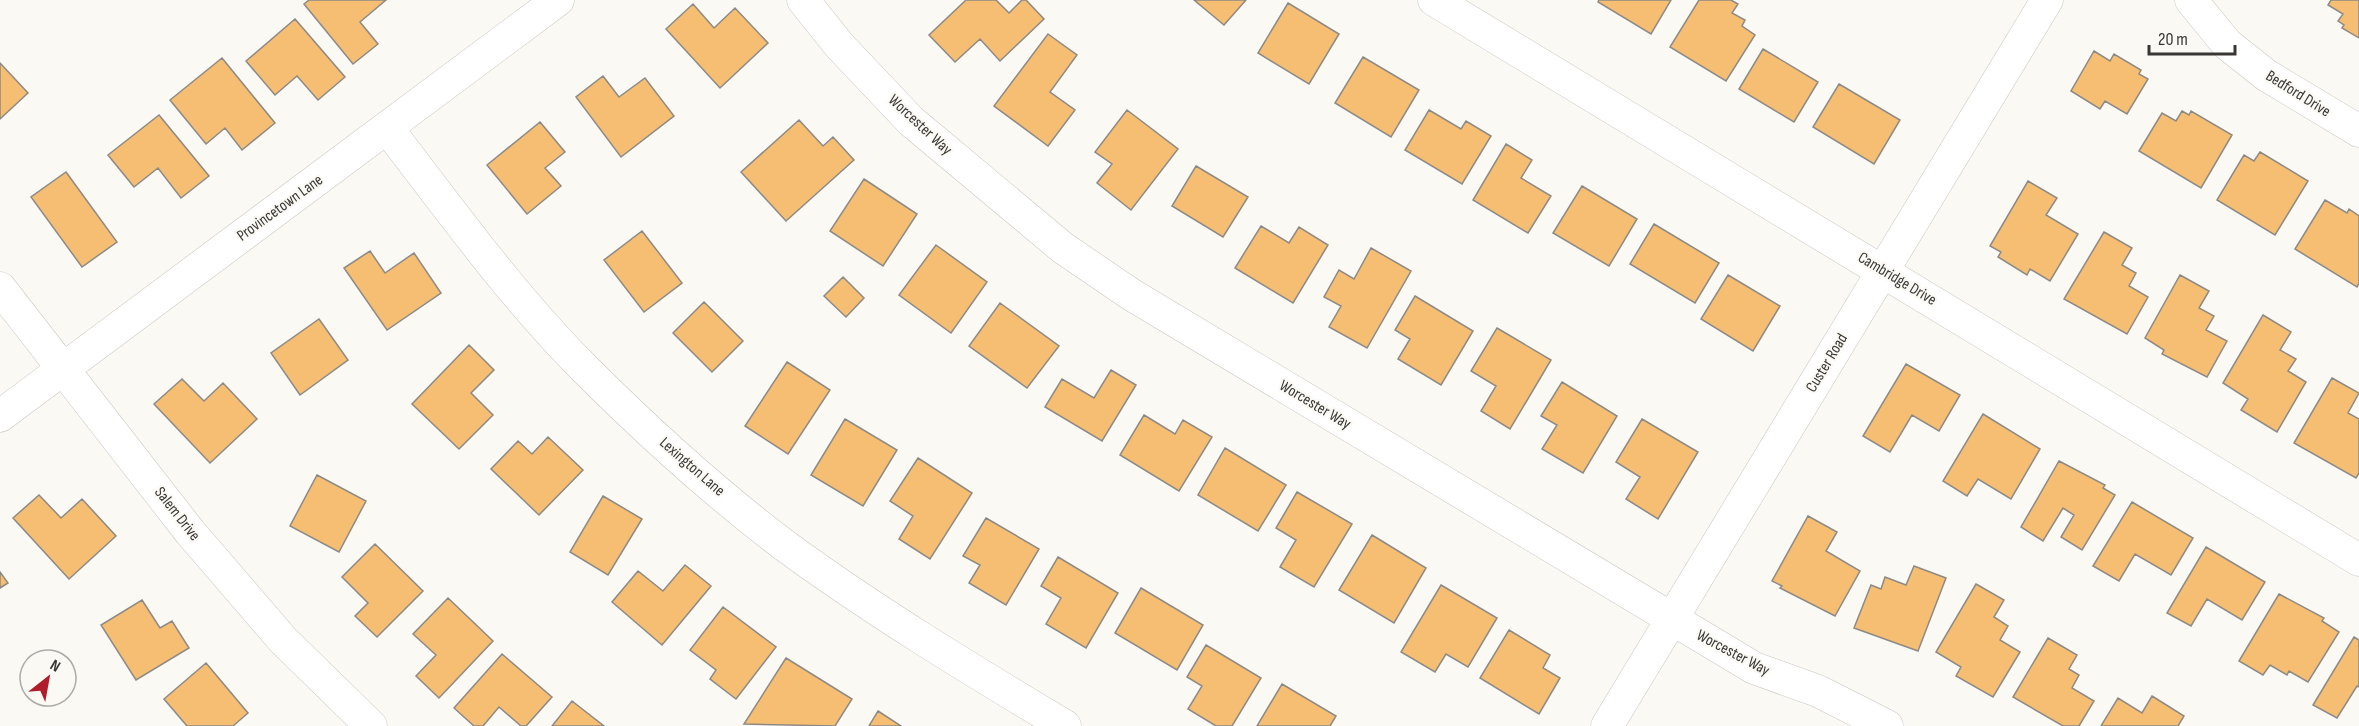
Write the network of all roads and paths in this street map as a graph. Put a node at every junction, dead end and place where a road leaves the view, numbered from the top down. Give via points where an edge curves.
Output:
1 (558, 0) edge
2 (803, 0) edge
3 (1434, 0) edge
4 (2047, 0) edge
5 (2191, 0) edge
6 (388, 129) junction
7 (2359, 131) edge
8 (1883, 271) junction
9 (0, 288) edge
10 (64, 368) junction
11 (0, 416) edge
12 (2359, 560) edge
13 (1672, 620) junction
14 (371, 726) edge
15 (1065, 726) edge
16 (1607, 726) edge
17 (1887, 726) edge

1 - 6 street, Provincetown Lane
2 - 13 street, Worcester Way via 839,45 911,121 1063,248 1132,295
3 - 8 street, Cambridge Drive
4 - 8 street, Custer Road
5 - 7 street, Bedford Drive via 2227,44 2266,75
6 - 10 street, Provincetown Lane
6 - 15 street, Lexington Lane via 512,290 585,369 689,466 784,544 933,647
8 - 12 street, Cambridge Drive
8 - 13 street, Custer Road
9 - 10 street, Salem Drive
10 - 11 street, Provincetown Lane
10 - 14 street, Salem Drive via 190,532 283,640
13 - 16 street, Custer Road
13 - 17 street, Worcester Way via 1754,668 1818,691

